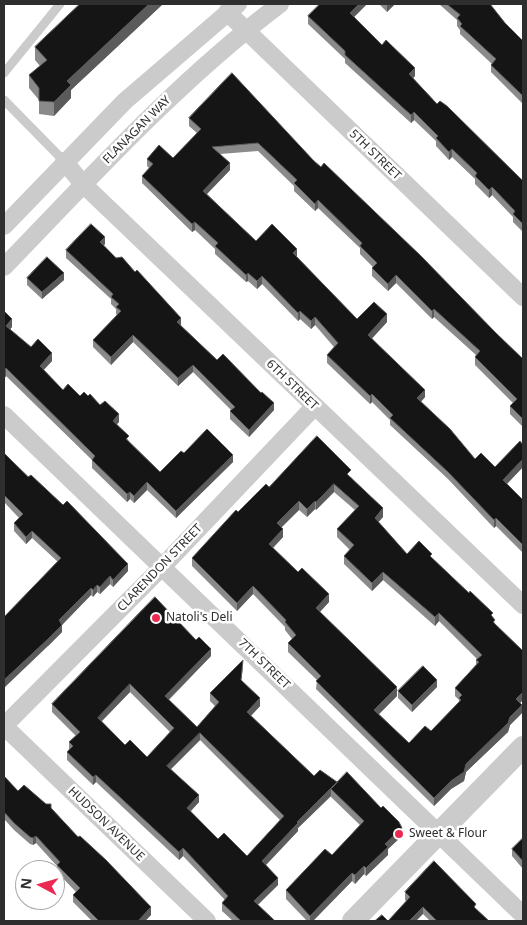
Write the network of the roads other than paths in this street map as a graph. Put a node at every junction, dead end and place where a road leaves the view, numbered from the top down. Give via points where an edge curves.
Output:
1 (60, 4) edge
2 (280, 4) edge
3 (232, 8) edge
4 (244, 30) junction
5 (4, 73) edge
6 (149, 80) junction
7 (168, 99) junction
8 (4, 100) edge
9 (64, 161) junction
10 (83, 184) junction
11 (4, 226) edge
12 (5, 263) edge
13 (523, 297) edge
14 (314, 406) junction
15 (4, 415) edge
16 (162, 567) junction
17 (523, 605) edge
18 (4, 726) edge
19 (523, 747) edge
20 (439, 833) junction
21 (523, 914) edge
22 (207, 921) edge
23 (353, 921) edge

1 - 5 lane
2 - 4 street, FLANAGAN WAY
3 - 4 street, 5TH STREET
3 - 6 street
4 - 7 street, FLANAGAN WAY
4 - 13 street, 5TH STREET
6 - 7 street
6 - 9 street
7 - 10 street, FLANAGAN WAY
8 - 9 lane
9 - 10 street, 6TH STREET
9 - 11 street
10 - 12 street, FLANAGAN WAY
10 - 14 street, 6TH STREET
14 - 16 street, CLARENDON STREET
14 - 17 street, 6TH STREET
15 - 16 street, 7TH STREET
16 - 18 street, CLARENDON STREET
16 - 20 street, 7TH STREET
18 - 22 street, HUDSON AVENUE
19 - 20 street
20 - 21 street, 7TH STREET
20 - 23 street

